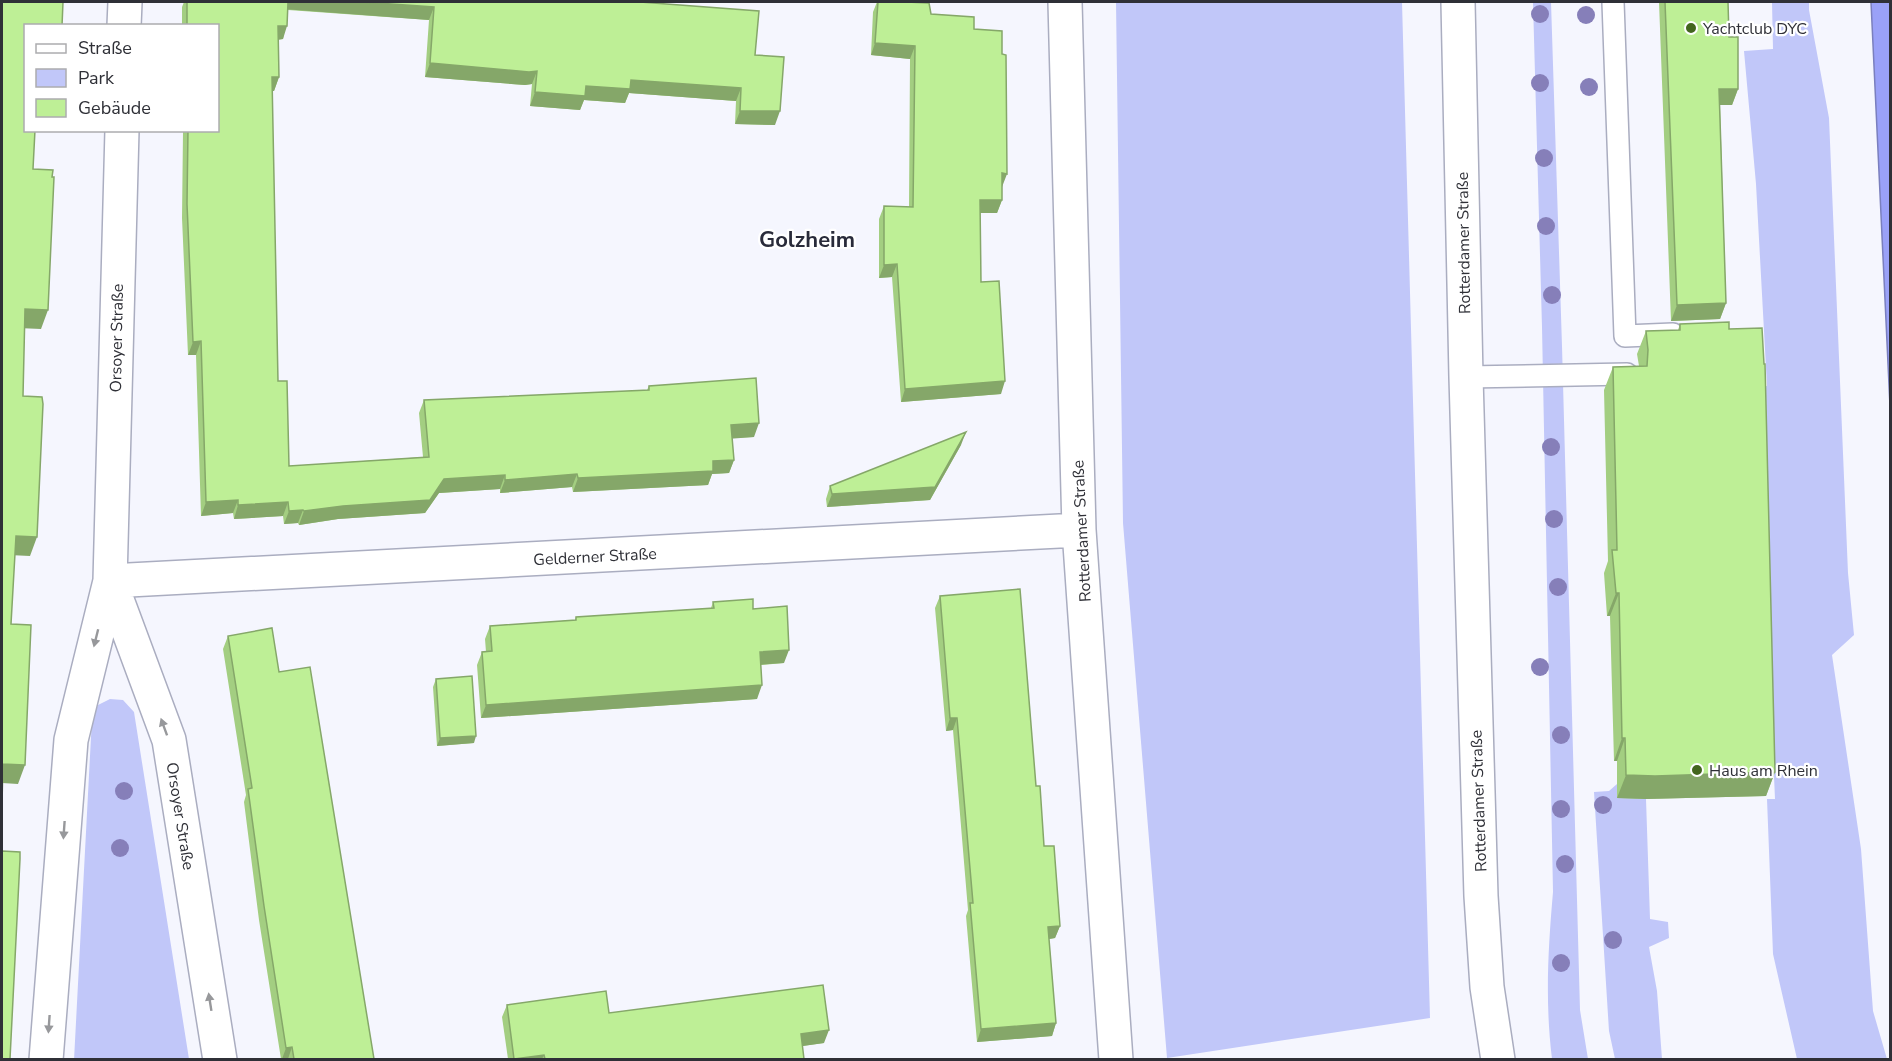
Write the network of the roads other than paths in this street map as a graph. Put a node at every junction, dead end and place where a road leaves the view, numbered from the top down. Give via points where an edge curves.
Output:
1 (125, 2) edge
2 (1065, 2) edge
3 (1458, 2) edge
4 (1613, 2) edge
5 (124, 24) edge
6 (122, 132) edge
7 (1692, 333) edge
8 (1627, 374) edge
9 (1466, 377) junction
10 (1079, 530) junction
11 (110, 581) junction
12 (46, 1059) edge
13 (220, 1059) edge
14 (1116, 1059) edge
15 (1498, 1059) edge

1 - 5 street
2 - 10 street, Rotterdamer Straße
3 - 9 street, Rotterdamer Straße
4 - 7 lane via 1625,336
6 - 11 street, Orsoyer Straße
8 - 9 lane
9 - 15 street, Rotterdamer Straße via 1481,896 1487,987
10 - 11 street, Gelderner Straße
10 - 14 street, Rotterdamer Straße
11 -> 12 street, Orsoyer Straße via 71,740
13 -> 11 street, Orsoyer Straße via 169,740

